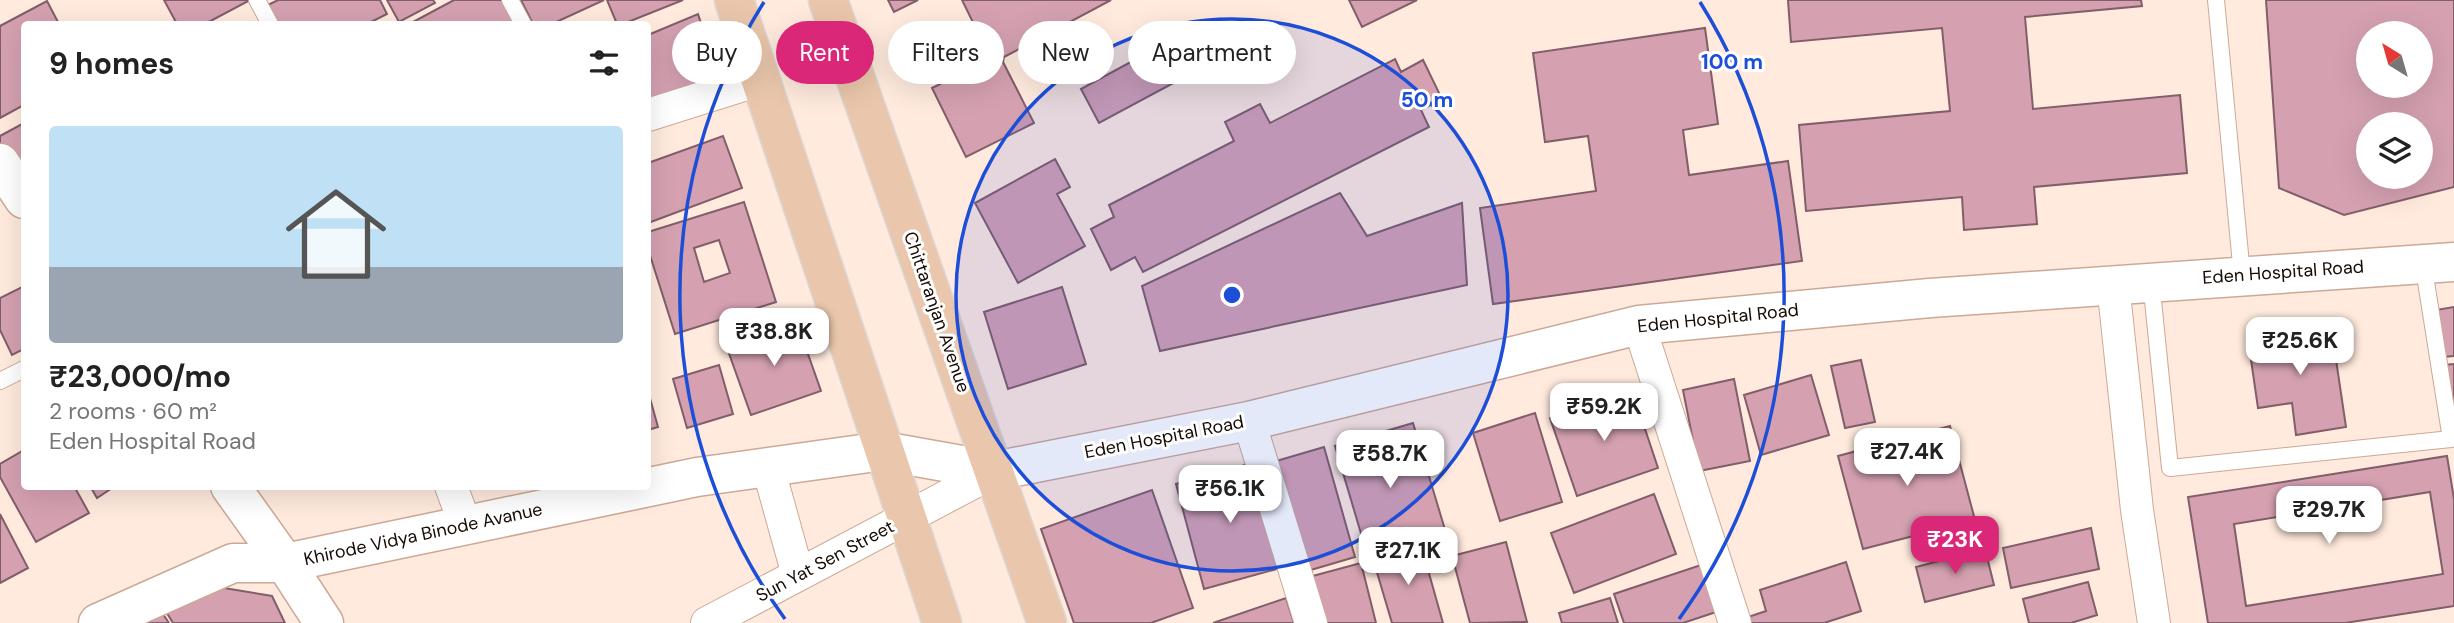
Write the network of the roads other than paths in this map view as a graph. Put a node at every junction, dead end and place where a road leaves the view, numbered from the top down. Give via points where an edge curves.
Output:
1 (257, 0) edge
2 (510, 0) edge
3 (734, 0) edge
4 (828, 0) edge
5 (2216, 0) edge
6 (268, 21) edge
7 (521, 21) edge
8 (741, 21) edge
9 (762, 79) edge
10 (746, 84) edge
11 (651, 114) edge
12 (0, 163) edge
13 (21, 194) edge
14 (2438, 262) edge
15 (2242, 275) junction
16 (2151, 281) junction
17 (2113, 284) junction
18 (1639, 325) junction
19 (21, 370) edge
20 (0, 381) edge
21 (1249, 421) junction
22 (883, 451) junction
23 (768, 467) junction
24 (995, 471) junction
25 (651, 486) edge
26 (233, 490) edge
27 (452, 490) edge
28 (633, 490) edge
29 (905, 519) junction
30 (465, 524) junction
31 (285, 563) junction
32 (798, 575) junction
33 (98, 623) edge
34 (324, 623) edge
35 (707, 623) edge
36 (942, 623) edge
37 (1047, 623) edge
38 (1311, 623) edge
39 (1735, 623) edge
40 (2154, 623) edge

1 - 6 lane
2 - 7 lane
3 - 8 main road
4 - 24 main road, Chittaranjan Avenue
5 - 15 lane
9 - 22 main road
10 - 11 street
12 - 13 street
14 - 15 street, Eden Hospital Road
14 - 16 lane via 2451,439 2171,468
15 - 16 street, Eden Hospital Road
16 - 17 street, Eden Hospital Road
17 - 18 street, Eden Hospital Road
17 - 40 street
18 - 21 street, Eden Hospital Road
18 - 39 street
19 - 20 lane
21 - 24 street, Eden Hospital Road
21 - 38 street
22 - 23 street, Khirode Vidya Binode Avanue
22 - 24 street, Khirode Vidya Binode Avanue
22 - 29 main road
23 - 25 street, Khirode Vidya Binode Avanue
23 - 32 street
24 - 29 street, Sun Yat Sen Street
24 - 37 main road, Chittaranjan Avenue
26 - 31 street
27 - 30 street
28 - 30 street, Khirode Vidya Binode Avanue
29 - 32 street, Sun Yat Sen Street
29 - 36 main road
30 - 31 street, Khirode Vidya Binode Avanue
31 - 33 street, Khirode Vidya Binode Avanue via 233,563
31 - 34 street
32 - 35 street, Sun Yat Sen Street

